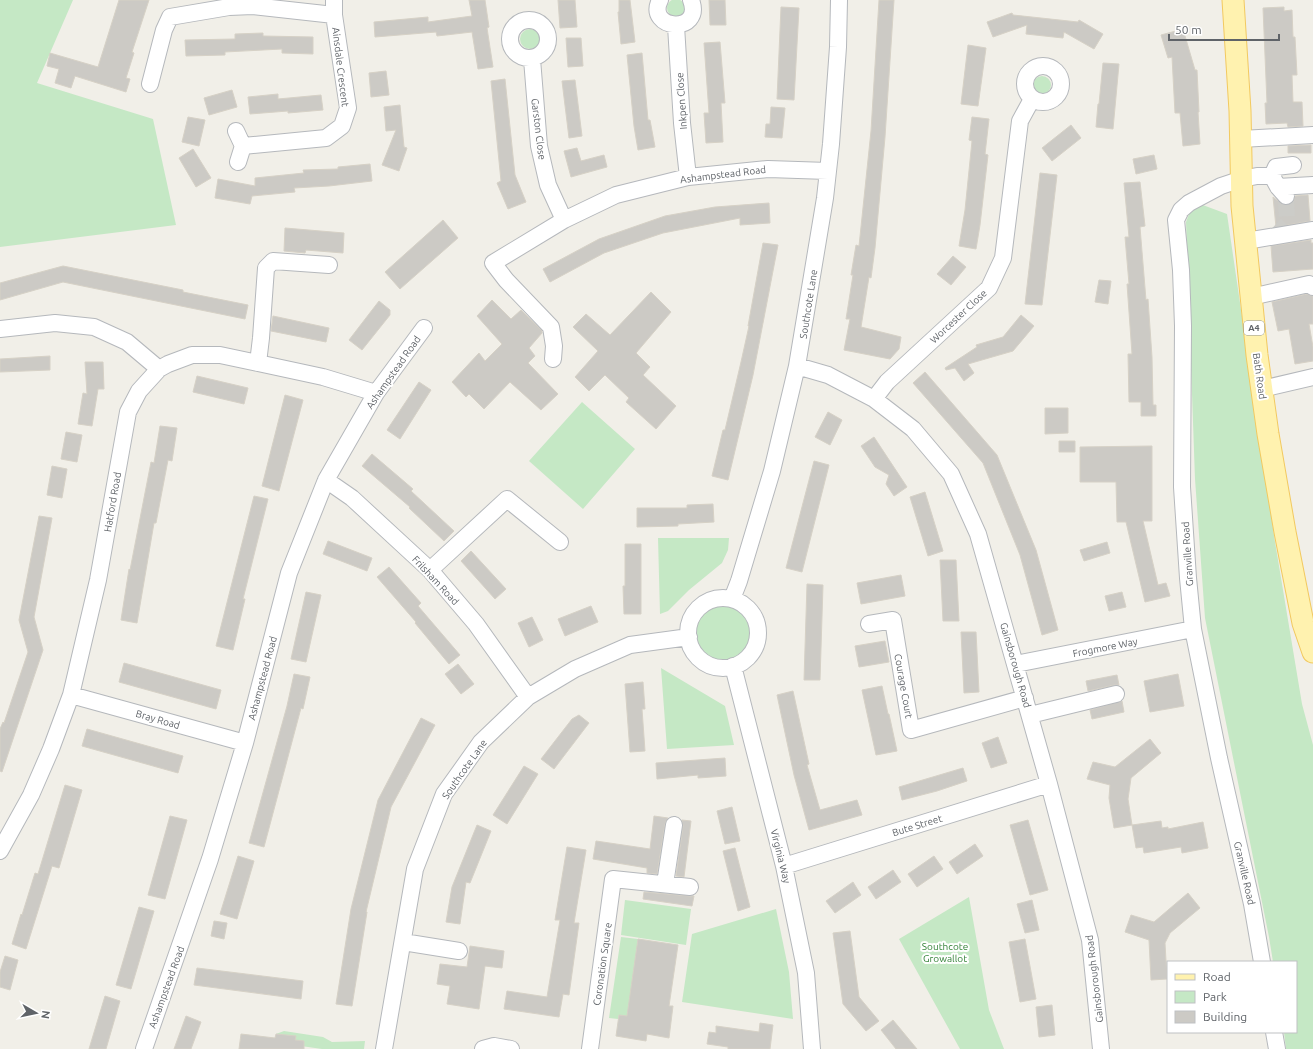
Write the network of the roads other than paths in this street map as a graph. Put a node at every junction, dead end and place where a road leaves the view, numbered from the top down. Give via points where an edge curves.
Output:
1 (660, 0) edge
2 (691, 0) edge
3 (839, 0) edge
4 (1233, 0) edge
5 (334, 8) edge
6 (676, 26) junction
7 (532, 59) dead end
8 (150, 84) dead end
9 (1032, 99) dead end
10 (236, 131) dead end
11 (1313, 135) edge
12 (1241, 139) junction
13 (243, 146) junction
14 (238, 162) dead end
15 (1293, 165) dead end
16 (828, 171) junction
17 (688, 177) junction
18 (1242, 179) junction
19 (1313, 185) edge
20 (1279, 186) junction
21 (564, 220) junction
22 (1312, 230) edge
23 (1246, 241) junction
24 (329, 265) dead end
25 (1313, 287) edge
26 (1251, 297) junction
27 (424, 328) dead end
28 (0, 329) edge
29 (553, 359) dead end
30 (258, 363) junction
31 (797, 366) junction
32 (159, 369) junction
33 (1313, 377) edge
34 (1262, 389) junction
35 (376, 393) junction
36 (874, 399) junction
37 (326, 480) junction
38 (560, 542) dead end
39 (430, 570) junction
40 (732, 599) junction
41 (869, 624) dead end
42 (1193, 629) junction
43 (689, 637) junction
44 (1313, 652) edge
45 (1016, 664) junction
46 (733, 666) junction
47 (1116, 694) dead end
48 (71, 695) junction
49 (528, 697) junction
50 (1025, 698) junction
51 (1030, 715) junction
52 (244, 743) junction
53 (1049, 784) junction
54 (674, 825) dead end
55 (2, 843) edge
56 (784, 866) junction
57 (665, 884) junction
58 (690, 887) dead end
59 (403, 942) junction
60 (459, 951) dead end
61 (1262, 961) edge
62 (1274, 1033) edge
63 (144, 1049) edge
64 (384, 1049) edge
65 (483, 1049) edge
66 (511, 1049) edge
67 (590, 1049) edge
68 (812, 1049) edge
69 (1102, 1049) edge
70 (1277, 1049) edge

1 - 6 street via 658,8 662,19
2 - 6 street via 691,17
3 - 16 street, Southcote Lane via 838,47
4 - 12 main road, Bath Road / A4
5 - 8 street via 229,6 170,17 164,30
5 - 13 street, Ainsdale Crescent via 348,108 342,126 326,138
6 - 17 street, Inkpen Close
7 - 21 street, Garston Close via 539,146 548,185
9 - 36 street, Worcester Close via 1020,121 1004,258 989,288 887,382
10 - 13 street
11 - 12 street
12 - 18 main road, Bath Road / A4
13 - 14 street
15 - 20 street via 1276,167
16 - 17 street, Ashampstead Road via 768,169
16 - 31 street, Southcote Lane
17 - 21 street, Ashampstead Road via 616,195
18 - 20 street, Granville Road via 1257,176
18 - 23 main road, Bath Road / A4
18 - 42 street, Granville Road via 1221,186 1188,203 1176,220 1183,326 1182,487
19 - 20 street, Granville Road
21 - 29 street, Ashampstead Road via 493,263 550,327 554,346
22 - 23 street
23 - 26 main road, Bath Road / A4
24 - 30 street via 273,261 266,268
25 - 26 street via 1309,284
26 - 34 main road, Bath Road / A4
27 - 35 street, Ashampstead Road
28 - 32 street via 55,323 94,327 128,342
30 - 32 street, Hatford Road via 220,355 192,355
30 - 35 street, Hatford Road via 322,377
31 - 36 street, Gainsborough Road via 828,374
31 - 40 street, Southcote Lane via 772,471
32 - 48 street, Hatford Road via 139,390 128,412 98,580
33 - 34 street
34 - 44 main road, Bath Road / A4 via 1278,493 1303,623
35 - 37 street, Ashampstead Road
36 - 45 street, Gainsborough Road via 913,429 951,474 978,534
37 - 39 street, Frilsham Road via 352,498
37 - 52 street, Ashampstead Road via 289,573
38 - 39 street via 507,499
39 - 49 street, Frilsham Road via 476,624
40 - 43 street via 721,598 702,606 689,625
40 - 46 street via 743,604 752,613 758,631 757,644 752,653 744,662
41 - 50 street, Courage Court via 892,620 911,730
42 - 45 street, Frogmore Way
42 - 61 street, Granville Road
43 - 46 street via 698,657 714,667
43 - 49 street, Southcote Lane via 630,645 575,669
45 - 50 street, Gainsborough Road
46 - 56 street, Virginia Way
47 - 51 street
48 - 52 street, Bray Road
48 - 55 street, Hatford Road via 34,788
49 - 59 street, Southcote Lane via 481,742 444,794 415,869
50 - 51 street, Gainsborough Road
51 - 53 street, Gainsborough Road
52 - 63 street, Ashampstead Road via 210,860
53 - 56 street, Bute Street
53 - 69 street, Gainsborough Road via 1090,940
54 - 57 street
56 - 68 street, Virginia Way via 806,973
57 - 58 street
57 - 67 street, Coronation Square via 613,879
59 - 60 street
59 - 64 street, Southcote Lane
62 - 70 street
65 - 66 street via 494,1046

